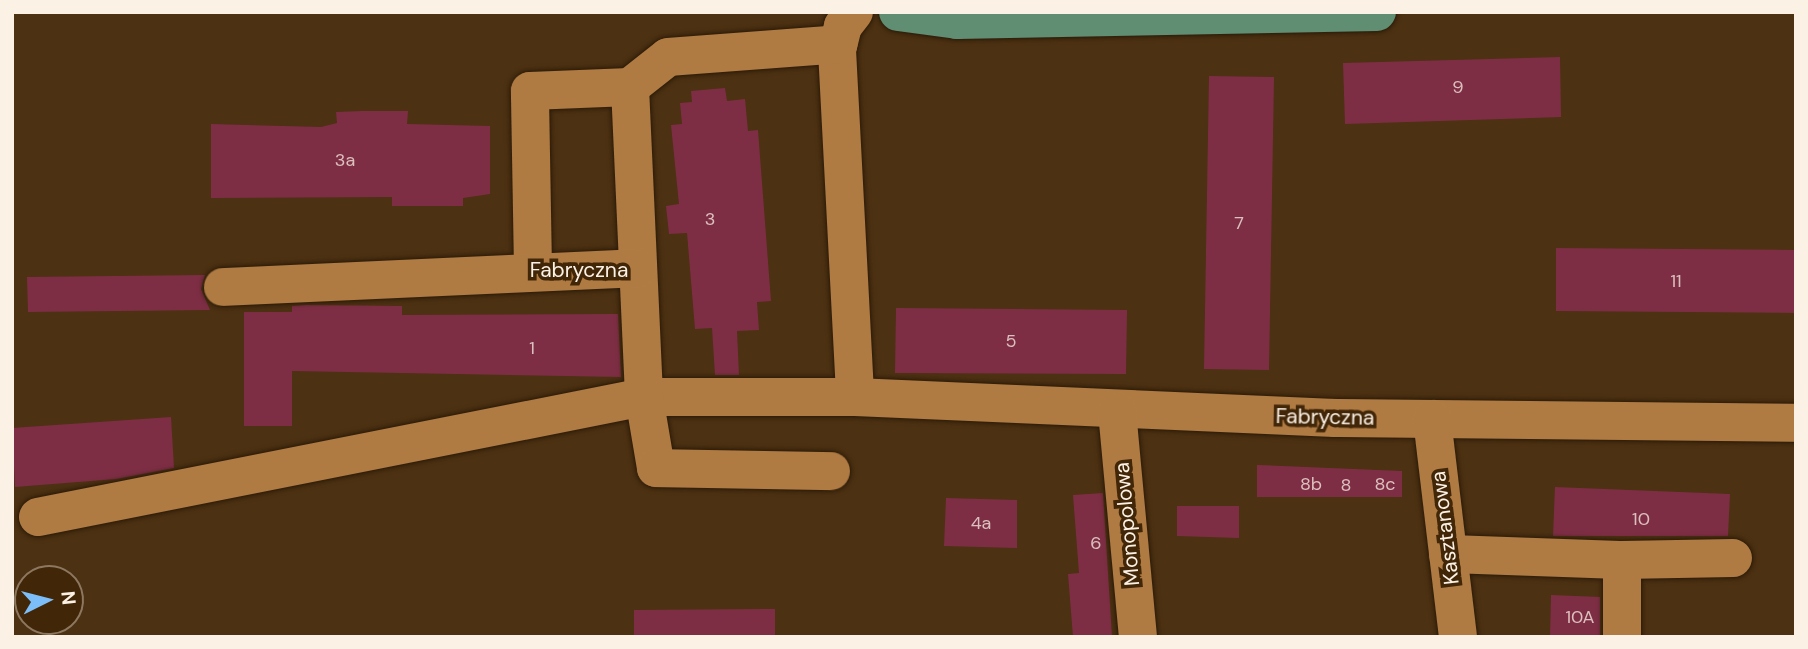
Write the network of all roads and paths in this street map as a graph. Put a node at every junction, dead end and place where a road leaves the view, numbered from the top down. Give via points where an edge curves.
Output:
1 (898, 12) edge
2 (1377, 12) edge
3 (846, 28) edge
4 (630, 87) junction
5 (638, 268) junction
6 (533, 270) junction
7 (223, 287) dead end
8 (644, 397) junction
9 (855, 397) junction
10 (1117, 411) junction
11 (1432, 419) junction
12 (1796, 423) edge
13 (831, 471) dead end
14 (38, 517) dead end
15 (1448, 555) junction
16 (1733, 558) dead end
17 (1622, 560) junction
18 (1138, 637) edge
19 (1458, 637) edge
20 (1622, 637) edge

1 - 2 main road via 957,20
3 - 4 street via 668,57
3 - 9 street
4 - 5 street
4 - 6 street via 530,91
5 - 6 street, Fabryczna
5 - 8 street, Fabryczna
6 - 7 street, Fabryczna
8 - 9 street, Fabryczna
8 - 13 street via 656,468
8 - 14 street
9 - 10 street, Fabryczna
10 - 11 street, Fabryczna
10 - 18 street, Monopolowa
11 - 12 street, Fabryczna
11 - 15 street, Kasztanowa
15 - 17 street
15 - 19 street, Kasztanowa
16 - 17 street
17 - 20 street

